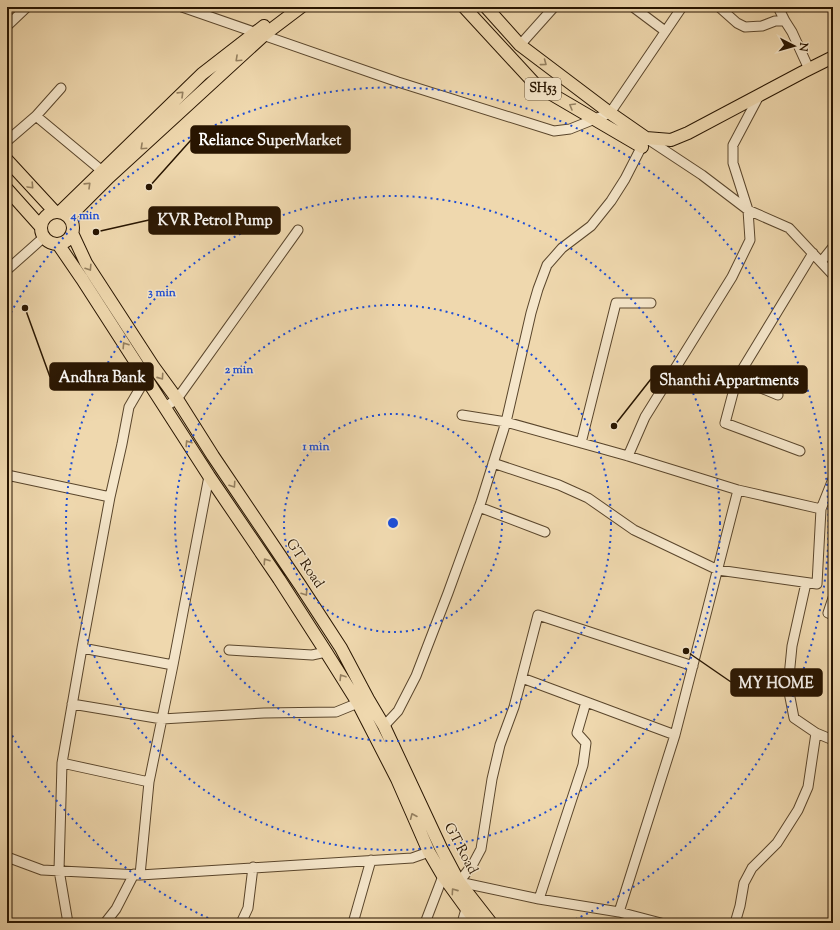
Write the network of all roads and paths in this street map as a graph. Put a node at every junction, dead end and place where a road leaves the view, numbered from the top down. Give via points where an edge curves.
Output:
1 (27, 7) edge
2 (182, 7) edge
3 (288, 7) edge
4 (301, 7) edge
5 (464, 7) edge
6 (486, 7) edge
7 (633, 7) edge
8 (682, 7) edge
9 (719, 7) edge
10 (778, 7) edge
11 (549, 9) edge
12 (785, 21) junction
13 (7, 26) edge
14 (665, 31) junction
15 (260, 34) junction
16 (520, 45) junction
17 (833, 57) edge
18 (808, 69) junction
19 (62, 88) dead end
20 (760, 94) junction
21 (610, 113) junction
22 (36, 116) junction
23 (595, 119) junction
24 (7, 141) edge
25 (644, 142) junction
26 (7, 160) edge
27 (106, 174) junction
28 (7, 189) edge
29 (748, 210) junction
30 (61, 214) junction
31 (298, 230) dead end
32 (42, 232) junction
33 (72, 233) junction
34 (58, 244) junction
35 (833, 247) edge
36 (813, 253) junction
37 (821, 262) junction
38 (7, 270) edge
39 (833, 275) edge
40 (651, 303) dead end
41 (146, 378) junction
42 (737, 378) junction
43 (778, 396) dead end
44 (177, 399) junction
45 (165, 407) junction
46 (462, 415) dead end
47 (506, 422) junction
48 (581, 443) junction
49 (800, 451) dead end
50 (628, 456) junction
51 (493, 464) junction
52 (7, 475) edge
53 (209, 476) junction
54 (833, 479) edge
55 (738, 490) junction
56 (110, 497) junction
57 (479, 507) junction
58 (821, 509) junction
59 (545, 532) dead end
60 (718, 570) junction
61 (806, 583) junction
62 (833, 598) edge
63 (833, 615) edge
64 (82, 648) junction
65 (229, 650) dead end
66 (326, 652) junction
67 (173, 665) junction
68 (693, 666) junction
69 (522, 678) junction
70 (586, 702) junction
71 (358, 703) junction
72 (72, 704) junction
73 (162, 719) junction
74 (384, 726) junction
75 (816, 733) junction
76 (676, 735) junction
77 (833, 740) edge
78 (62, 763) junction
79 (149, 782) junction
80 (429, 852) junction
81 (7, 857) edge
82 (371, 860) junction
83 (253, 867) junction
84 (59, 870) junction
85 (137, 875) junction
86 (443, 876) junction
87 (459, 882) junction
88 (539, 900) junction
89 (466, 909) junction
90 (619, 912) junction
91 (68, 923) edge
92 (105, 923) edge
93 (241, 923) edge
94 (353, 923) edge
95 (426, 923) edge
96 (462, 923) edge
97 (477, 923) edge
98 (491, 923) edge
99 (661, 923) edge
100 (735, 923) edge

1 - 13 street
2 - 15 street
3 - 15 main road
4 - 15 main road
23 -> 5 main road, SH53 via 536,85
6 - 16 main road, SH53
7 - 14 street
8 - 14 street
9 - 12 street via 745,27
10 - 12 street
11 - 16 street
12 - 18 street
14 - 21 street
15 - 23 street via 398,82 554,130 570,129
15 - 27 main road
16 -> 21 main road, SH53
17 - 18 main road
18 - 20 main road
19 - 22 street
20 - 25 main road via 688,133 671,140
20 - 29 street via 733,145 733,163
21 - 23 street
21 - 25 main road, SH53
22 - 24 street
22 - 27 street
23 - 25 main road, SH53
25 - 29 street via 702,175
25 - 47 street via 625,179 592,226 562,248 547,265 531,313
26 -> 30 main road
27 - 30 main road
28 - 32 main road
29 - 36 street via 789,228
29 - 50 street via 750,240 732,277 645,417
30 - 32 main road via 50,214 46,217
30 - 33 main road via 73,225
31 - 44 street
32 - 34 main road via 48,241
32 - 38 street
33 - 34 main road via 67,241
33 -> 44 main road, GT Road via 86,263
41 -> 34 main road
35 - 37 street
36 - 37 street
36 - 42 street
37 - 39 street
40 - 48 street via 616,303
41 - 45 main road
41 - 56 street via 129,407
42 - 43 street
42 - 49 street via 725,424
44 - 45 street
44 -> 74 main road, GT Road via 341,648
53 -> 45 main road
46 - 47 street
47 - 48 street
47 - 51 street
48 - 50 street
50 - 55 street
51 - 57 street
51 - 60 street via 559,485 588,498 634,530
52 - 56 street
66 -> 53 main road
53 - 67 street
54 - 58 street
55 - 58 street
55 - 60 street
56 - 64 street
57 - 59 street
57 - 74 street via 416,676 398,711
58 - 61 street via 817,584
60 - 61 street
60 - 68 street
61 - 75 street via 792,646 788,687 794,718
62 - 63 street via 828,613
64 - 67 street
64 - 72 street
65 - 66 street via 312,656
71 -> 66 main road
67 - 73 street
68 - 69 street via 538,615
68 - 76 street
69 - 70 street
69 - 87 street via 500,745 492,779 482,849
70 - 76 street
70 - 88 street via 577,733 586,743 584,765
71 - 73 street via 336,712
80 -> 71 main road via 397,779
72 - 73 street
72 - 78 street
73 - 79 street
74 - 87 main road, GT Road
75 - 77 street
75 - 100 street via 806,793 777,843 752,868 744,883
76 - 90 street
78 - 79 street
78 - 84 street
79 - 85 street
80 - 82 street via 412,858
80 - 86 main road
81 - 84 street via 42,870
82 - 83 street
82 - 94 street
83 - 85 street
83 - 93 street via 248,908
84 - 85 street
84 - 91 street
85 - 92 street
89 -> 86 main road
86 - 95 street
87 - 88 street
87 - 98 main road, GT Road
88 - 90 street
89 - 96 street
89 - 97 main road
90 - 99 street

